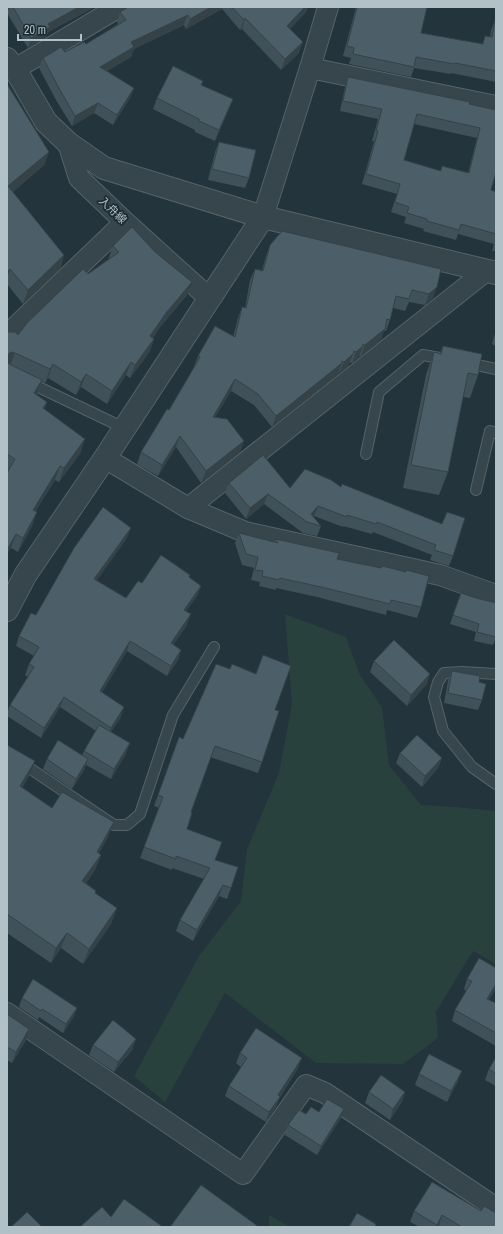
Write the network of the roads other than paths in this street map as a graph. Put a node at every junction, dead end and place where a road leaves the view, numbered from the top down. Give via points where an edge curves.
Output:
1 (119, 7) edge
2 (328, 7) edge
3 (9, 63) edge
4 (310, 68) junction
5 (496, 106) edge
6 (68, 143) junction
7 (263, 217) junction
8 (125, 222) junction
9 (491, 272) edge
10 (209, 298) junction
11 (7, 335) edge
12 (496, 369) edge
13 (7, 372) edge
14 (124, 428) junction
15 (496, 433) edge
16 (366, 454) dead end
17 (105, 458) junction
18 (476, 490) dead end
19 (188, 508) junction
20 (496, 595) edge
21 (7, 610) edge
22 (214, 647) dead end
23 (496, 674) edge
24 (7, 753) edge
25 (496, 784) edge
26 (7, 1013) edge
27 (496, 1208) edge

1 - 3 street
2 - 4 street
3 - 6 street via 46,122
4 - 5 street
4 - 7 street
6 - 7 street via 104,168
6 - 8 street, 入舟線 via 79,178
7 - 9 street
7 - 10 street
8 - 10 street, 入舟線
8 - 11 street
9 - 19 street
10 - 14 street
12 - 16 lane via 423,355 379,392
13 - 14 lane
14 - 17 street
15 - 18 lane via 490,431
17 - 19 street
17 - 21 street via 26,574
19 - 20 street via 245,532 440,575
22 - 24 lane via 173,715 140,814 127,825 114,825
23 - 25 lane via 444,673 438,682 434,697 443,731 472,767
26 - 27 street via 243,1174 306,1084 325,1093

